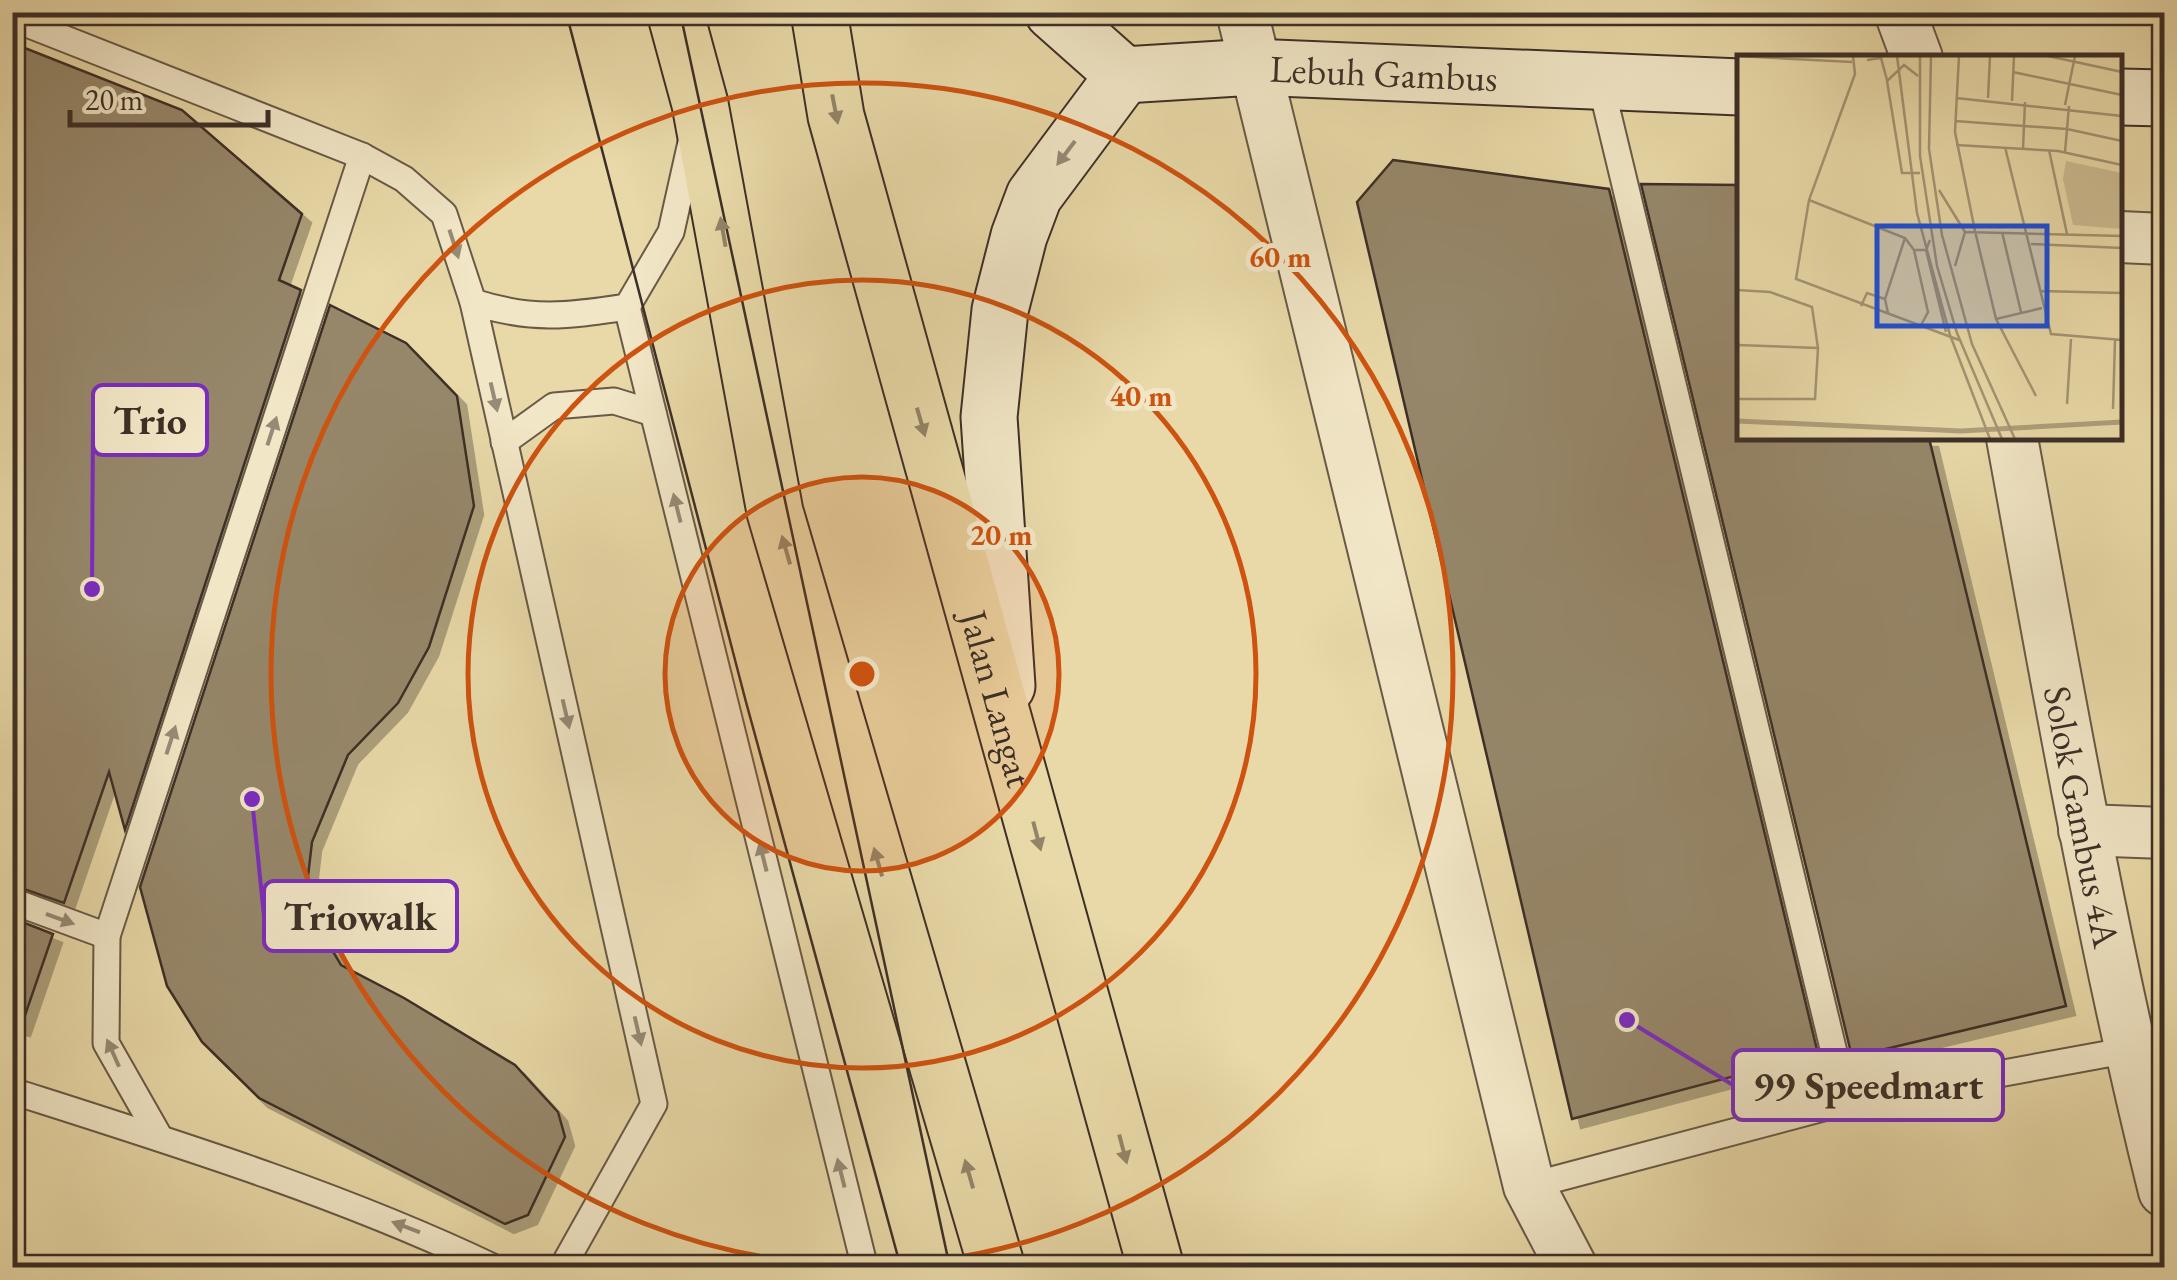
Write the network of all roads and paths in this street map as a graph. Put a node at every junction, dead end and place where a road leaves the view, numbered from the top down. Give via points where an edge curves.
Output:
1 (674, 12) edge
2 (819, 12) edge
3 (1053, 12) edge
4 (1242, 12) edge
5 (1900, 12) edge
6 (12, 18) edge
7 (1916, 55) edge
8 (1254, 67) junction
9 (1124, 75) junction
10 (1600, 82) junction
11 (1737, 87) edge
12 (2122, 97) edge
13 (2164, 98) edge
14 (700, 104) junction
15 (362, 156) junction
16 (2122, 238) edge
17 (2164, 239) edge
18 (473, 302) junction
19 (627, 307) junction
20 (653, 413) junction
21 (2012, 440) edge
22 (504, 442) junction
23 (1010, 738) junction
24 (2084, 830) junction
25 (2164, 832) edge
26 (12, 901) edge
27 (107, 936) junction
28 (2129, 1050) junction
29 (12, 1091) edge
30 (1846, 1102) junction
31 (160, 1138) junction
32 (1528, 1186) junction
33 (2164, 1192) edge
34 (495, 1268) edge
35 (562, 1268) edge
36 (865, 1268) edge
37 (997, 1268) edge
38 (1156, 1268) edge
39 (1572, 1268) edge

1 - 14 highway
2 -> 23 highway, Jalan Langat via 836,116
3 - 9 street
4 - 8 street
5 - 7 street
6 - 15 lane
8 - 9 street, Lebuh Gambus
8 - 10 street, Lebuh Gambus
8 - 32 street
9 -> 23 street via 1034,196 1000,310 989,416
10 - 11 street, Lebuh Gambus
10 - 30 lane
12 - 13 street
14 - 19 lane via 671,232
37 -> 14 highway via 775,512
15 -> 18 lane via 404,179 444,214
27 -> 15 lane
16 - 17 street
18 - 19 lane via 557,318
18 -> 22 lane
19 - 20 lane
20 - 22 lane via 614,401 554,406
36 -> 20 lane
21 - 24 street, Solok Gambus 4A
22 -> 35 lane via 654,1104
23 -> 38 highway, Jalan Langat
24 - 25 street
24 - 28 street, Solok Gambus 4A
26 -> 27 lane
31 -> 27 lane via 106,1044
28 - 30 lane
28 - 33 street, Solok Gambus 4A
29 - 31 lane
30 - 32 lane
34 -> 31 lane via 417,1231
32 - 39 street

